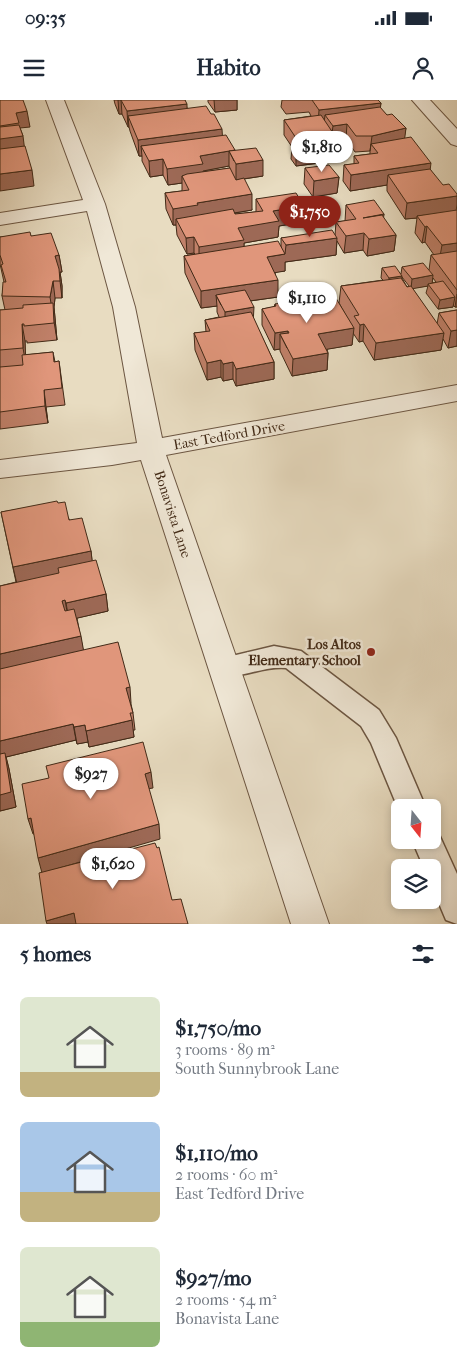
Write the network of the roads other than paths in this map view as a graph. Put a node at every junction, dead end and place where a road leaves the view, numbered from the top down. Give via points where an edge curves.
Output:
1 (55, 100) edge
2 (420, 100) edge
3 (457, 140) edge
4 (95, 204) junction
5 (0, 219) edge
6 (457, 393) edge
7 (151, 450) junction
8 (0, 469) edge
9 (224, 667) junction
10 (408, 799) edge
11 (431, 849) edge
12 (457, 909) edge
13 (310, 924) edge

1 - 4 street, Bonavista Lane
2 - 3 street
4 - 5 street
4 - 7 street, Bonavista Lane via 124,307
6 - 7 street, East Tedford Drive
7 - 8 street, East Tedford Drive
7 - 9 street, Bonavista Lane
9 - 10 lane via 274,656 292,658 370,718
9 - 13 street, Bonavista Lane
11 - 12 lane

